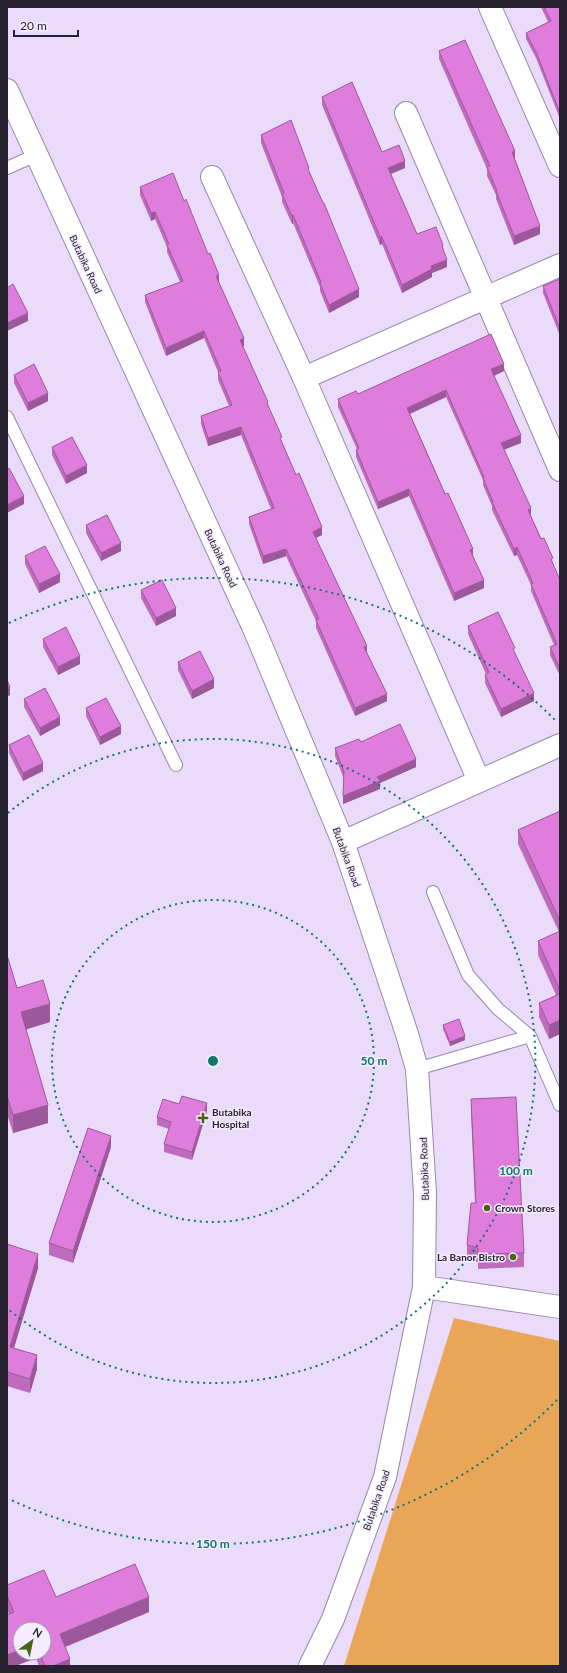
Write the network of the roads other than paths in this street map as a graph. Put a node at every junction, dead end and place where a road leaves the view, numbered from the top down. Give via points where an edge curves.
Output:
1 (490, 7) edge
2 (7, 90) edge
3 (406, 113) dead end
4 (36, 154) junction
5 (560, 166) edge
6 (7, 168) edge
7 (212, 177) dead end
8 (560, 266) edge
9 (485, 298) junction
10 (304, 378) junction
11 (7, 416) edge
12 (560, 470) edge
13 (560, 745) edge
14 (176, 765) dead end
15 (479, 781) junction
16 (343, 842) junction
17 (433, 892) dead end
18 (530, 1036) junction
19 (417, 1069) junction
20 (560, 1105) edge
21 (424, 1287) junction
22 (560, 1307) edge
23 (310, 1666) edge

1 - 5 street
2 - 4 street, Butabika Road
3 - 9 street
4 - 6 lane
4 - 16 street, Butabika Road via 255,631
7 - 10 street
8 - 9 street
9 - 10 street
9 - 12 street
10 - 15 street
11 - 14 lane
13 - 15 street
15 - 16 street
16 - 19 street, Butabika Road
17 - 18 lane via 468,975 498,1009
18 - 19 lane
18 - 20 lane
19 - 21 street, Butabika Road via 425,1193
21 - 22 street
21 - 23 street, Butabika Road via 385,1477 333,1619

